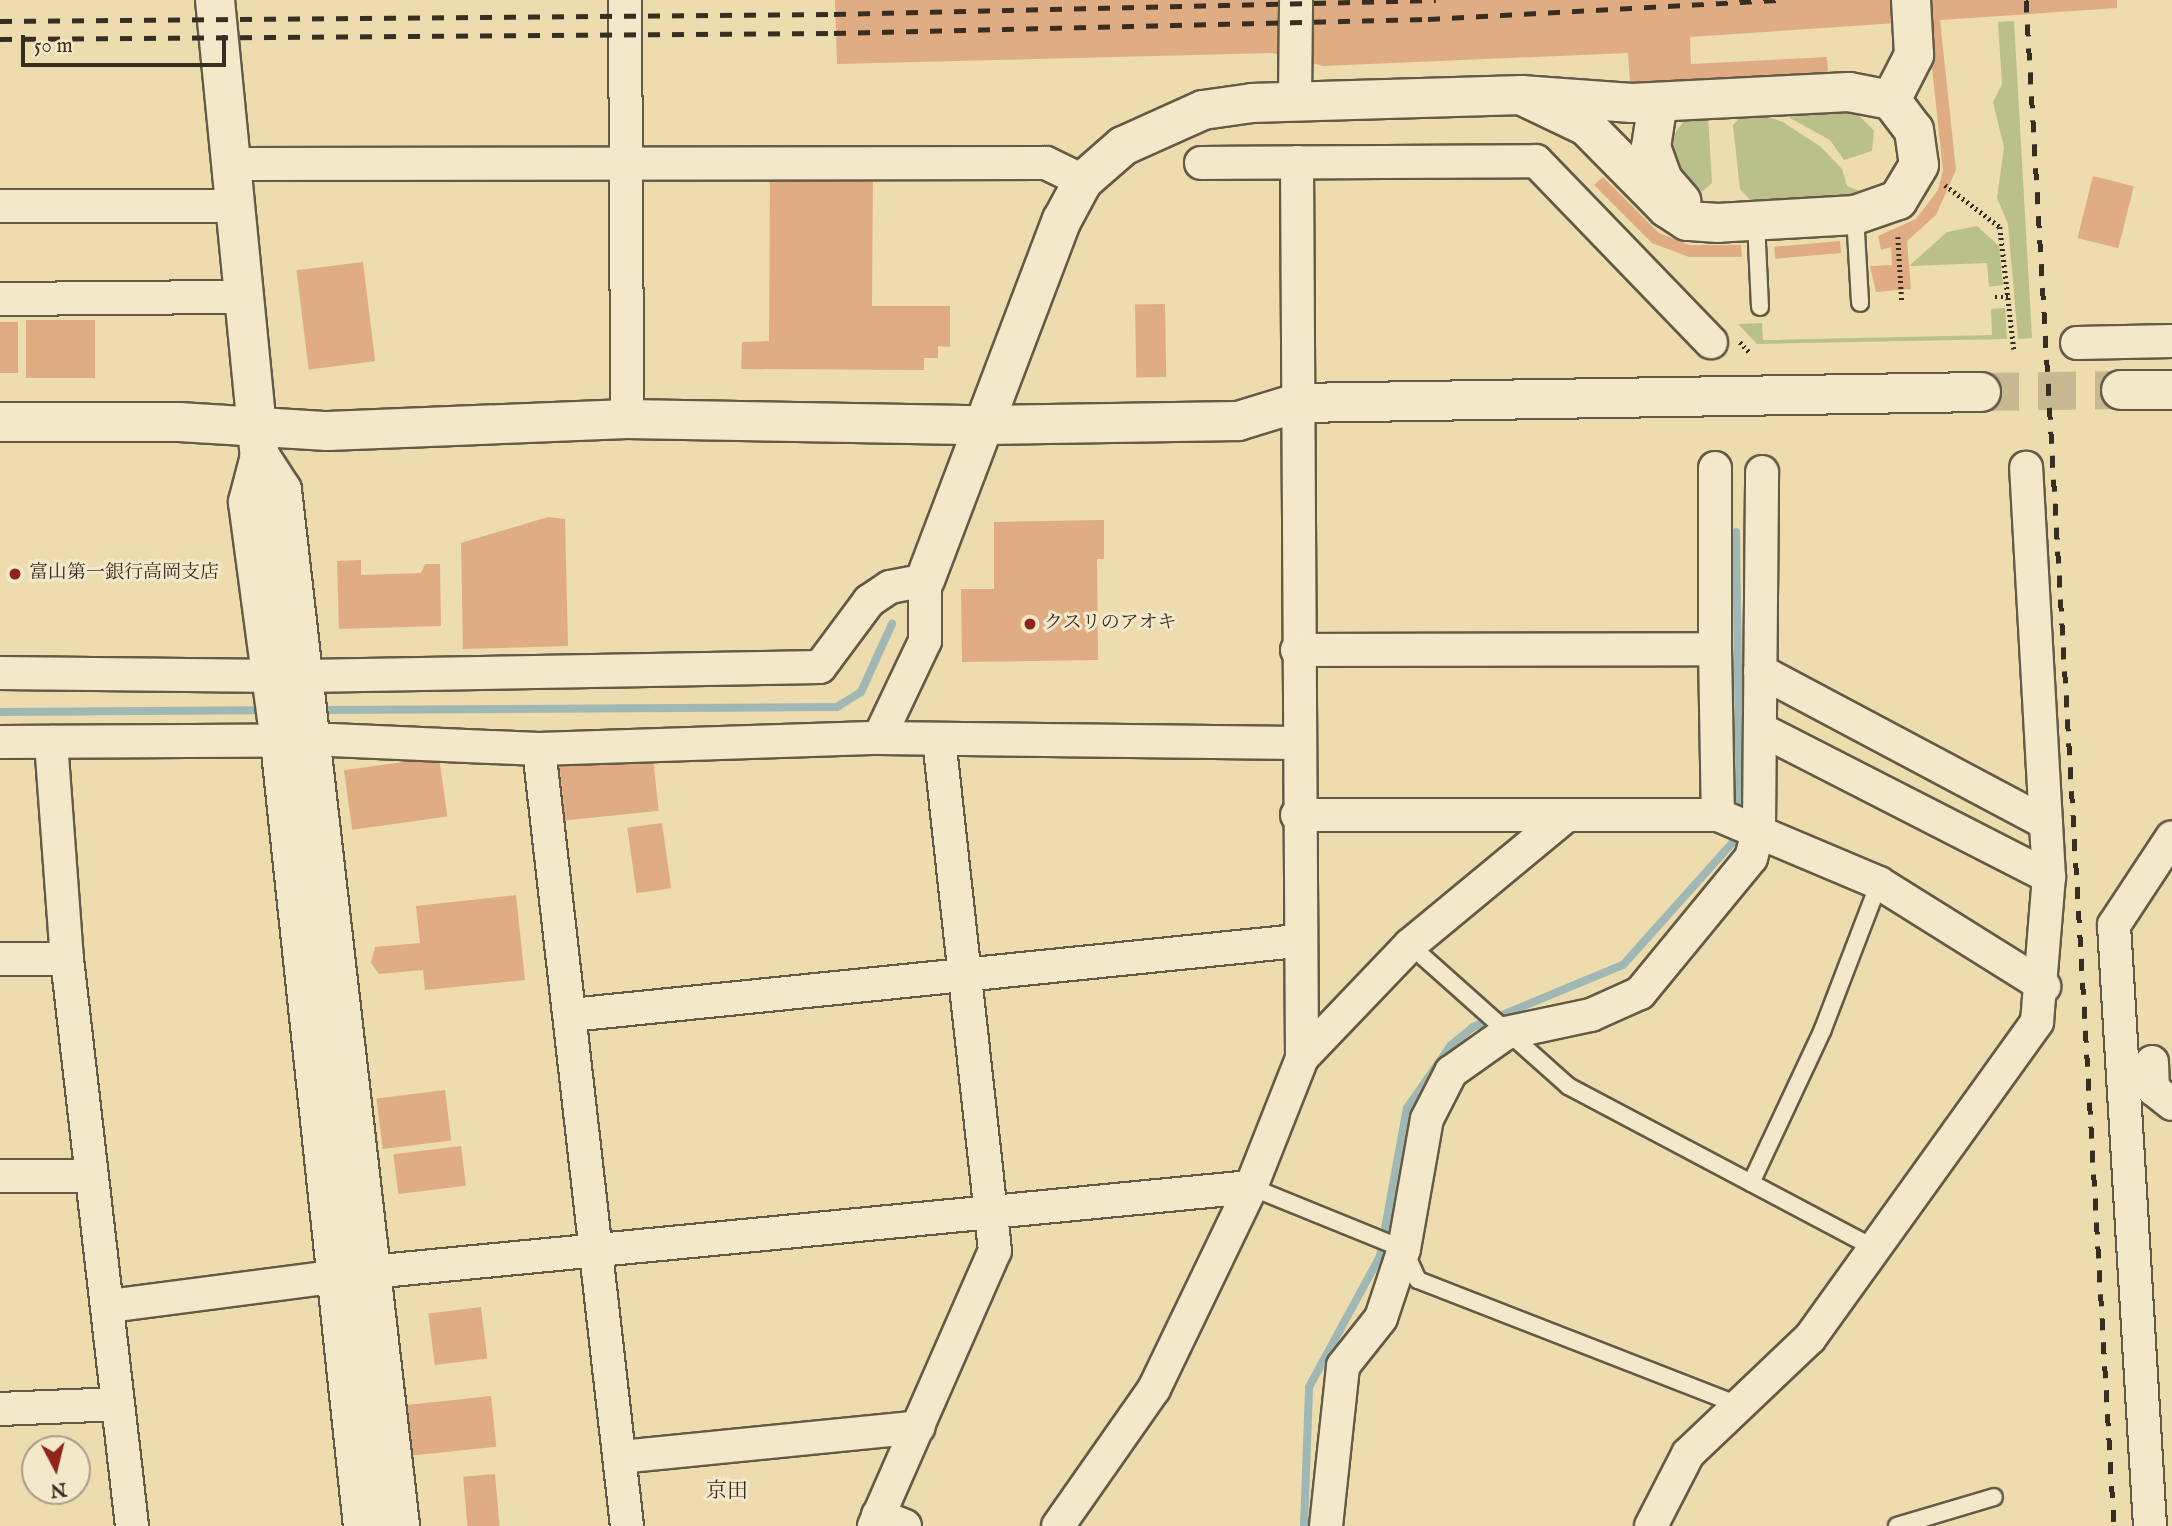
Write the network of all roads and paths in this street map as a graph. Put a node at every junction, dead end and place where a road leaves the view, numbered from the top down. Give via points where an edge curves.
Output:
1 (215, 0) edge
2 (625, 0) edge
3 (1296, 0) edge
4 (1911, 0) edge
5 (1521, 95) junction
6 (1891, 100) junction
7 (1295, 101) junction
8 (1658, 102) junction
9 (624, 162) junction
10 (1297, 162) junction
11 (1201, 163) dead end
12 (230, 164) junction
13 (1083, 181) junction
14 (1945, 185) dead end
15 (0, 205) edge
16 (234, 206) junction
17 (1855, 215) junction
18 (1756, 222) junction
19 (1718, 223) junction
20 (1898, 237) dead end
21 (245, 297) junction
22 (1995, 297) dead end
23 (2009, 297) junction
24 (0, 299) edge
25 (1902, 302) dead end
26 (1860, 303) dead end
27 (1760, 307) dead end
28 (2172, 341) edge
29 (1711, 342) dead end
30 (2077, 343) dead end
31 (2014, 349) dead end
32 (2121, 390) tunnel mouth
33 (2172, 390) edge
34 (1981, 391) tunnel mouth
35 (1297, 403) junction
36 (627, 419) junction
37 (0, 422) edge
38 (980, 425) junction
39 (259, 442) junction
40 (1715, 468) dead end
41 (2026, 468) dead end
42 (1762, 472) dead end
43 (925, 580) junction
44 (1716, 649) junction
45 (1297, 650) junction
46 (1760, 671) junction
47 (0, 673) edge
48 (292, 708) junction
49 (1760, 729) junction
50 (879, 738) junction
51 (939, 739) junction
52 (0, 742) edge
53 (51, 742) junction
54 (1298, 743) junction
55 (539, 749) junction
56 (1297, 815) junction
57 (1566, 816) junction
58 (1721, 816) junction
59 (2046, 823) junction
60 (1758, 827) junction
61 (2172, 837) edge
62 (2049, 877) junction
63 (1879, 883) junction
64 (1297, 941) junction
65 (1410, 945) junction
66 (0, 959) edge
67 (67, 960) junction
68 (961, 973) junction
69 (2044, 986) junction
70 (571, 1016) junction
71 (1506, 1033) junction
72 (1302, 1058) junction
73 (2152, 1062) dead end
74 (2172, 1104) edge
75 (0, 1176) edge
76 (90, 1177) junction
77 (1751, 1183) junction
78 (1251, 1187) junction
79 (991, 1210) junction
80 (1874, 1248) junction
81 (1404, 1249) junction
82 (594, 1250) junction
83 (353, 1274) junction
84 (109, 1306) junction
85 (118, 1404) junction
86 (1739, 1405) junction
87 (0, 1409) edge
88 (918, 1427) junction
89 (620, 1457) junction
90 (1994, 1497) dead end
91 (886, 1522) edge
92 (132, 1526) edge
93 (363, 1526) edge
94 (400, 1526) edge
95 (626, 1526) edge
96 (1058, 1526) edge
97 (1326, 1526) edge
98 (1651, 1526) edge
99 (1897, 1526) edge
100 (2150, 1526) edge

1 - 12 street
2 - 9 street
3 - 7 street
4 - 6 street via 1914,55
5 - 7 street
5 - 8 street
5 - 19 street via 1586,126 1677,215
6 - 8 street via 1849,92
6 - 17 street via 1914,130 1919,166 1898,200
7 - 13 street via 1203,110 1160,125
8 - 19 street via 1651,147 1663,180 1698,215
9 - 12 street
9 - 13 street via 1046,163
9 - 36 street
10 - 11 street
10 - 29 street via 1536,161
10 - 35 street
12 - 16 street
13 - 38 street
14 - 23 path via 2000,227
15 - 16 street
16 - 21 street
17 - 18 street
17 - 26 lane
18 - 19 street
18 - 27 lane
20 - 25 path
21 - 24 street
21 - 39 street
22 - 23 path
23 - 31 path
28 - 30 street
32 - 33 street
34 - 35 street
35 - 38 street via 1238,421
35 - 45 street
36 - 38 street
36 - 39 street
37 - 39 street via 179,422
38 - 43 street
39 - 48 street via 248,502
40 - 44 street
41 - 59 street
42 - 46 street
43 - 48 street via 890,587 869,601 820,667
43 - 50 street via 925,640
44 - 45 street
44 - 58 street
45 - 54 street
46 - 49 street
46 - 59 street
47 - 48 street
48 - 53 street
48 - 55 street
48 - 83 street
49 - 60 street
49 - 62 street
50 - 51 street
50 - 55 street
51 - 54 street
51 - 68 street
52 - 53 street
53 - 67 street
54 - 56 street
55 - 70 street
56 - 57 street
56 - 64 street
57 - 58 street
57 - 65 street
58 - 60 street
59 - 62 street
60 - 63 street
60 - 71 street via 1751,858 1640,993 1591,1015
61 - 100 street via 2114,925
62 - 69 street
63 - 69 street
63 - 77 lane via 1822,1029
64 - 68 street
64 - 72 street
65 - 71 lane
65 - 72 street
66 - 67 street
67 - 76 street
68 - 70 street
68 - 79 street
69 - 80 street via 2037,1022
70 - 82 street
71 - 77 lane via 1568,1086
71 - 81 street via 1451,1072 1427,1119
72 - 78 street
73 - 74 street via 2153,1089
75 - 76 street
76 - 84 street
77 - 80 lane
78 - 79 street
78 - 81 lane
78 - 96 street via 1154,1389
79 - 82 street
79 - 88 street via 995,1251
80 - 86 street via 1810,1338
81 - 86 lane via 1418,1280
81 - 97 street via 1381,1318 1343,1366
82 - 83 street
82 - 89 street
83 - 84 street
83 - 93 street
83 - 94 street
84 - 85 street
85 - 87 street
85 - 92 street
86 - 98 street via 1688,1454
88 - 89 street
88 - 91 street
89 - 95 street
90 - 99 lane

